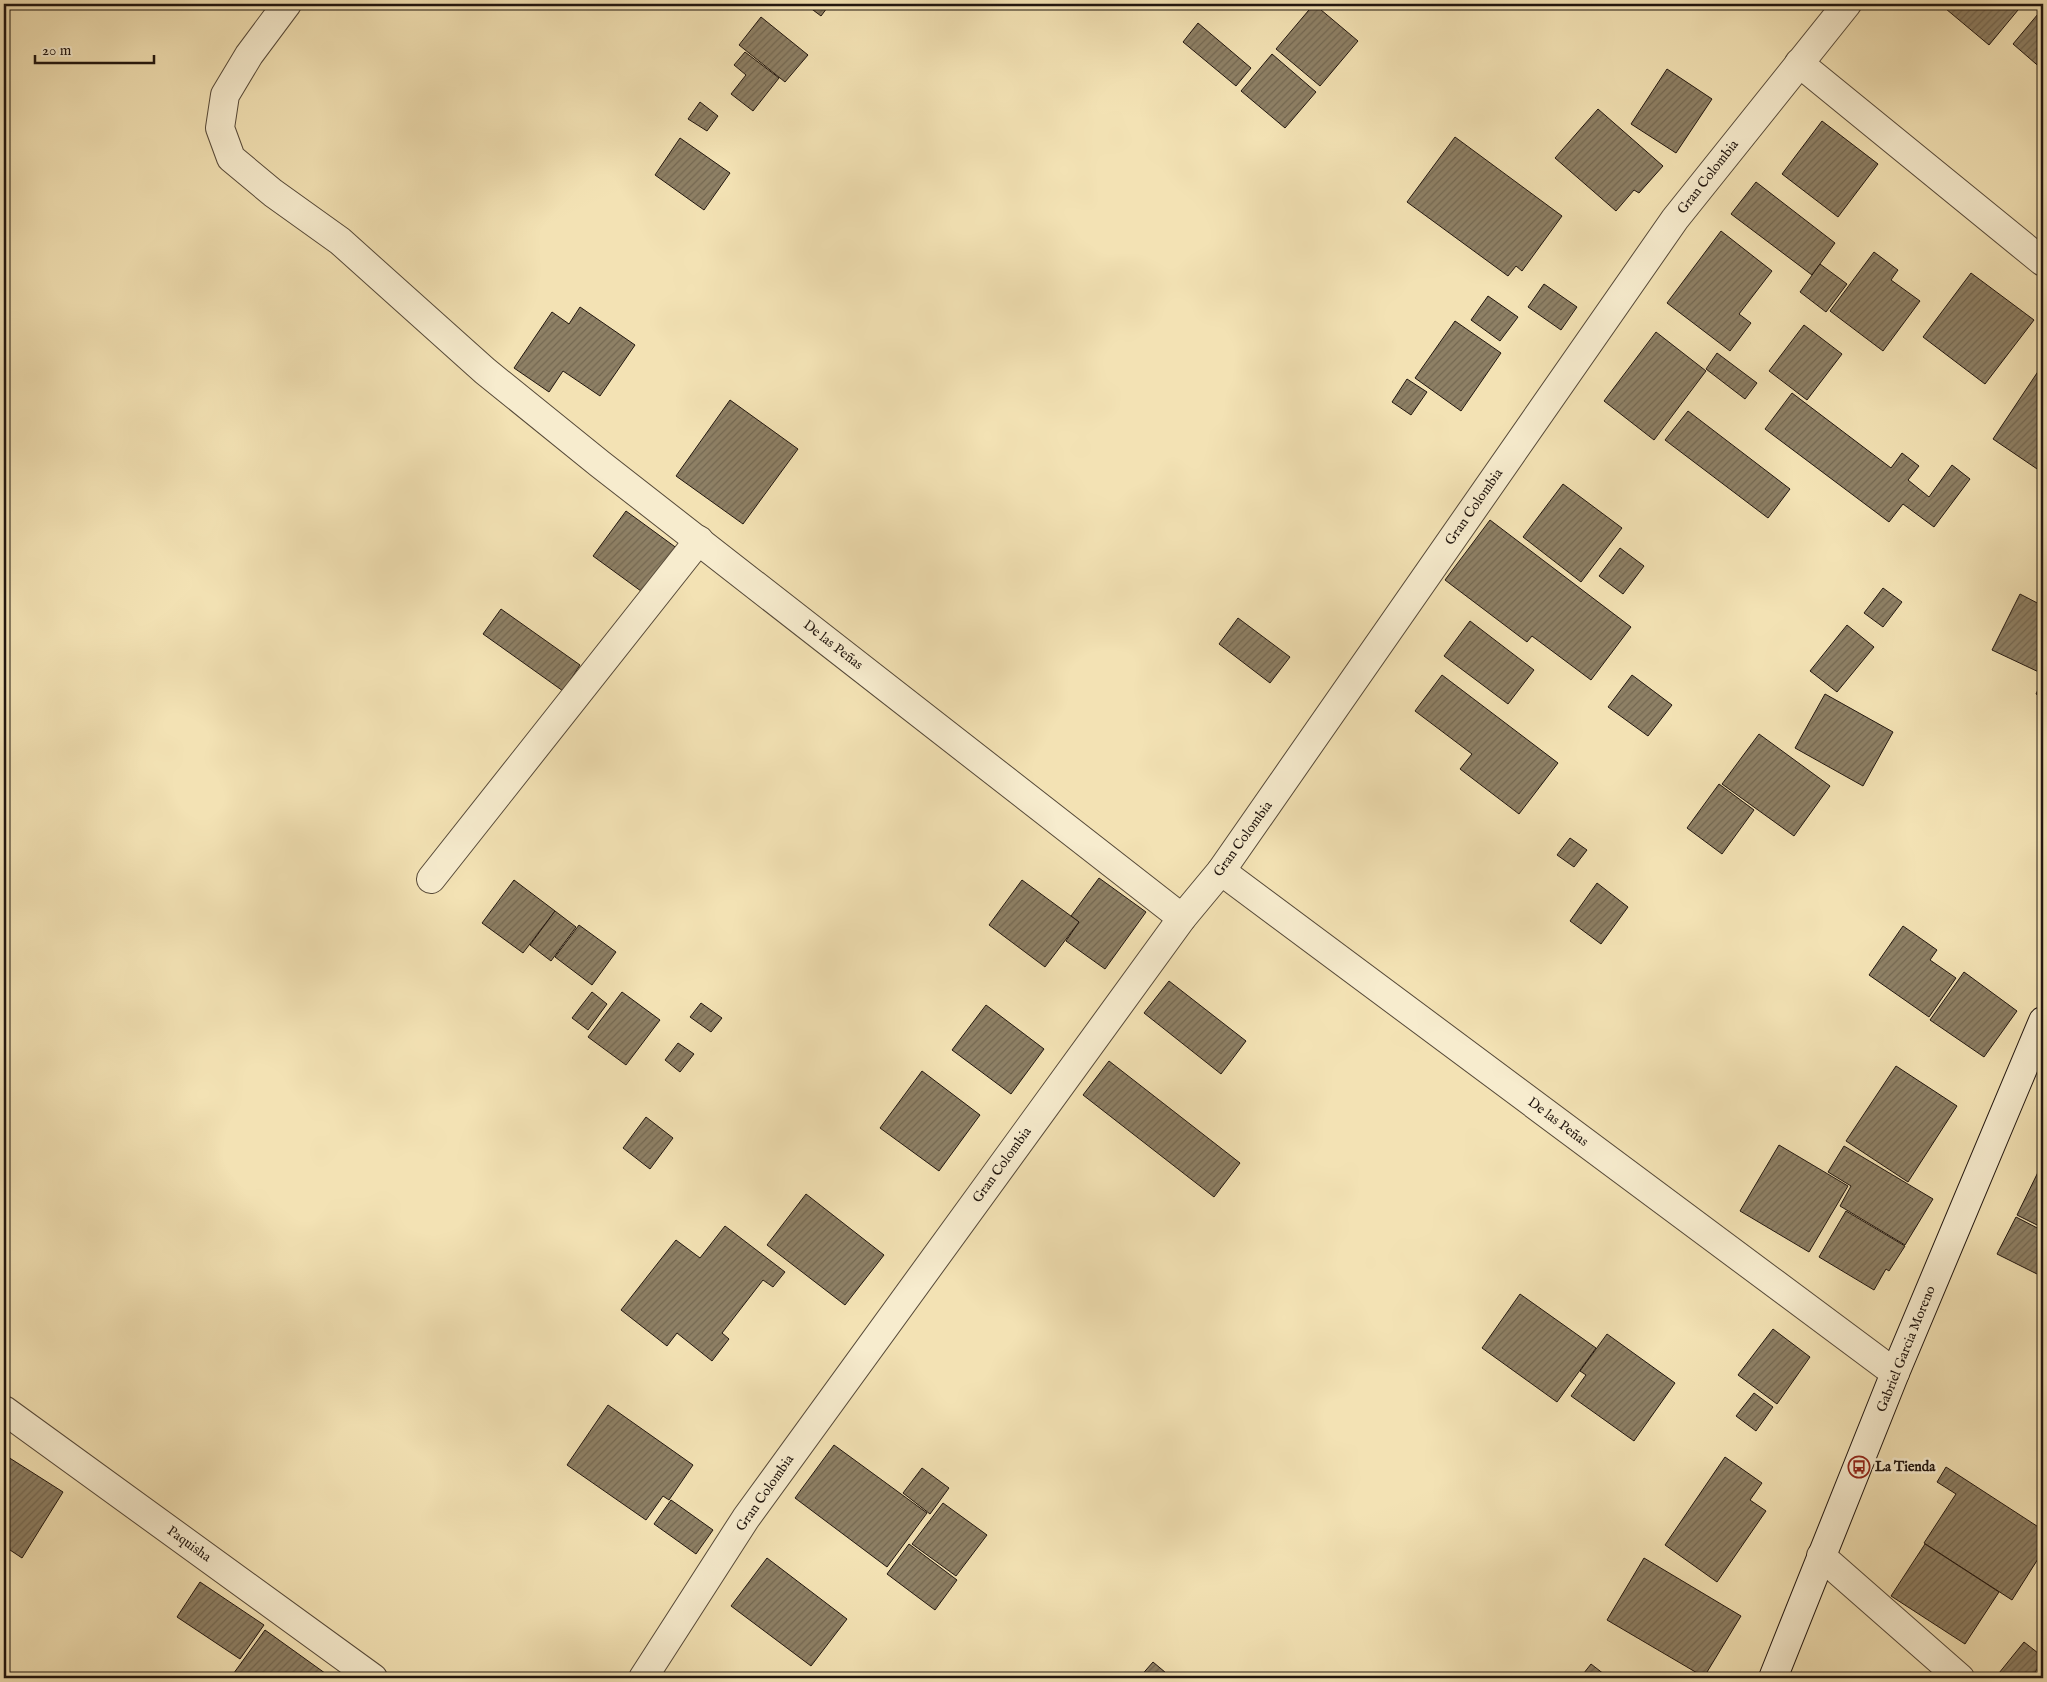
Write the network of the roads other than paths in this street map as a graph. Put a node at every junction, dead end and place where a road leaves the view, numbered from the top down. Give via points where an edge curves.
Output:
1 (287, 4) edge
2 (1847, 4) edge
3 (1799, 63) junction
4 (2043, 262) edge
5 (699, 540) junction
6 (1222, 870) junction
7 (431, 879) dead end
8 (1182, 918) junction
9 (2041, 1037) edge
10 (1895, 1373) junction
11 (4, 1410) edge
12 (1821, 1556) junction
13 (373, 1678) edge
14 (643, 1678) edge
15 (1773, 1678) edge
16 (1960, 1678) edge

1 - 5 street, De las Peñas via 224,95 220,128 231,158 340,241 485,371
2 - 3 street, Gran Colombia
3 - 4 street
3 - 6 street, Gran Colombia via 1675,219
5 - 7 street
5 - 8 street, De las Peñas
6 - 8 street, Gran Colombia
6 - 10 street, De las Peñas
8 - 14 street, Gran Colombia via 746,1518
9 - 10 street, Gabriel Garcia Moreno
10 - 12 street, Gabriel Garcia Moreno
11 - 13 street, Paquisha
12 - 15 street, Gabriel Garcia Moreno
12 - 16 street

